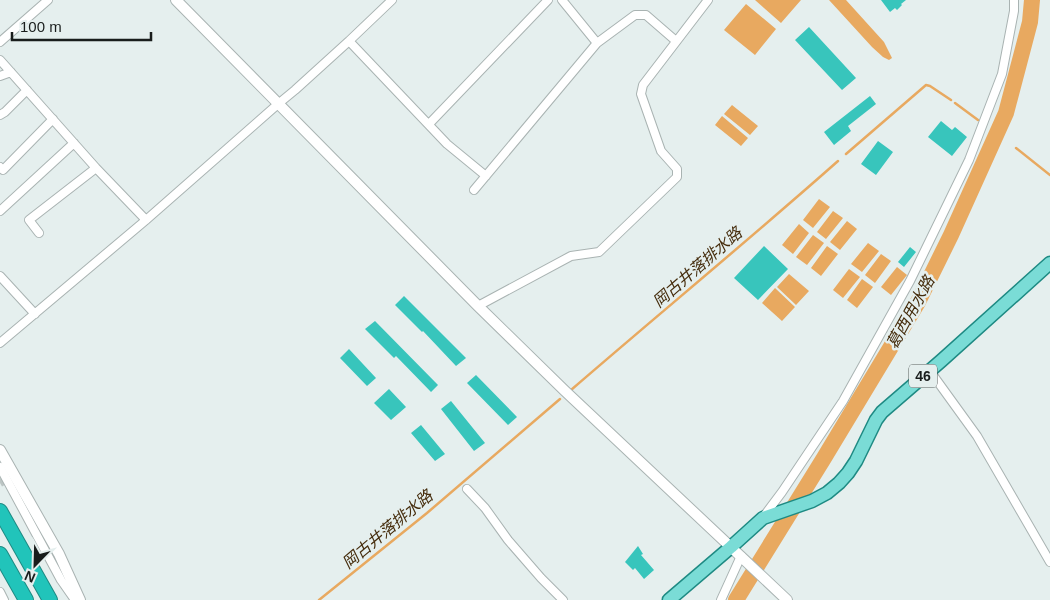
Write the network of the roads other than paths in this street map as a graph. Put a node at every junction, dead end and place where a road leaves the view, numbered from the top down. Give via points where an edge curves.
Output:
1 (48, 0) edge
2 (176, 0) edge
3 (392, 0) edge
4 (548, 0) edge
5 (562, 0) edge
6 (708, 0) edge
7 (1014, 0) edge
8 (349, 41) junction
9 (676, 41) junction
10 (0, 42) edge
11 (597, 43) junction
12 (0, 60) edge
13 (11, 72) junction
14 (0, 76) edge
15 (27, 90) junction
16 (278, 104) junction
17 (0, 115) edge
18 (53, 119) junction
19 (429, 124) junction
20 (74, 143) junction
21 (0, 167) edge
22 (96, 168) junction
23 (486, 176) junction
24 (474, 190) dead end
25 (0, 211) edge
26 (146, 220) junction
27 (39, 233) dead end
28 (1050, 263) edge
29 (0, 276) edge
30 (478, 306) junction
31 (35, 314) junction
32 (0, 343) edge
33 (930, 371) junction
34 (0, 450) edge
35 (0, 467) edge
36 (467, 489) dead end
37 (0, 511) edge
38 (768, 516) junction
39 (736, 552) junction
40 (0, 554) edge
41 (1050, 562) edge
42 (0, 592) edge
43 (4, 600) edge
44 (26, 600) edge
45 (50, 600) edge
46 (75, 600) edge
47 (80, 600) edge
48 (563, 600) edge
49 (669, 600) edge
50 (721, 600) edge
51 (787, 600) edge

1 - 10 street
2 - 16 street
3 - 8 street
4 - 19 street
5 - 11 street
6 - 9 street
7 - 38 street via 1002,74 969,160 910,281 843,401
8 - 16 street
8 - 19 street
9 - 11 street via 646,15 635,15
9 - 30 street via 643,85 641,94 660,151 677,169 677,177 599,252 571,256
11 - 23 street
12 - 13 street
13 - 14 street
13 - 15 street
15 - 17 street
15 - 18 street
16 - 26 street
16 - 30 street
18 - 20 street
18 - 21 street via 3,170
19 - 23 street via 447,144
20 - 22 street
20 - 25 street
22 - 26 street
22 - 27 street via 29,220
23 - 24 street
26 - 31 street
28 - 33 main road, 46
29 - 31 street
30 - 39 street
31 - 32 street
33 - 38 main road, 46 via 882,412 848,473 839,483 812,500
33 - 41 street via 977,436
34 - 47 street via 59,554
35 - 46 street
36 - 48 street
37 - 45 highway
38 - 39 main road, 46
39 - 49 main road, 46
39 - 50 street
39 - 51 street
40 - 44 highway
42 - 43 street

